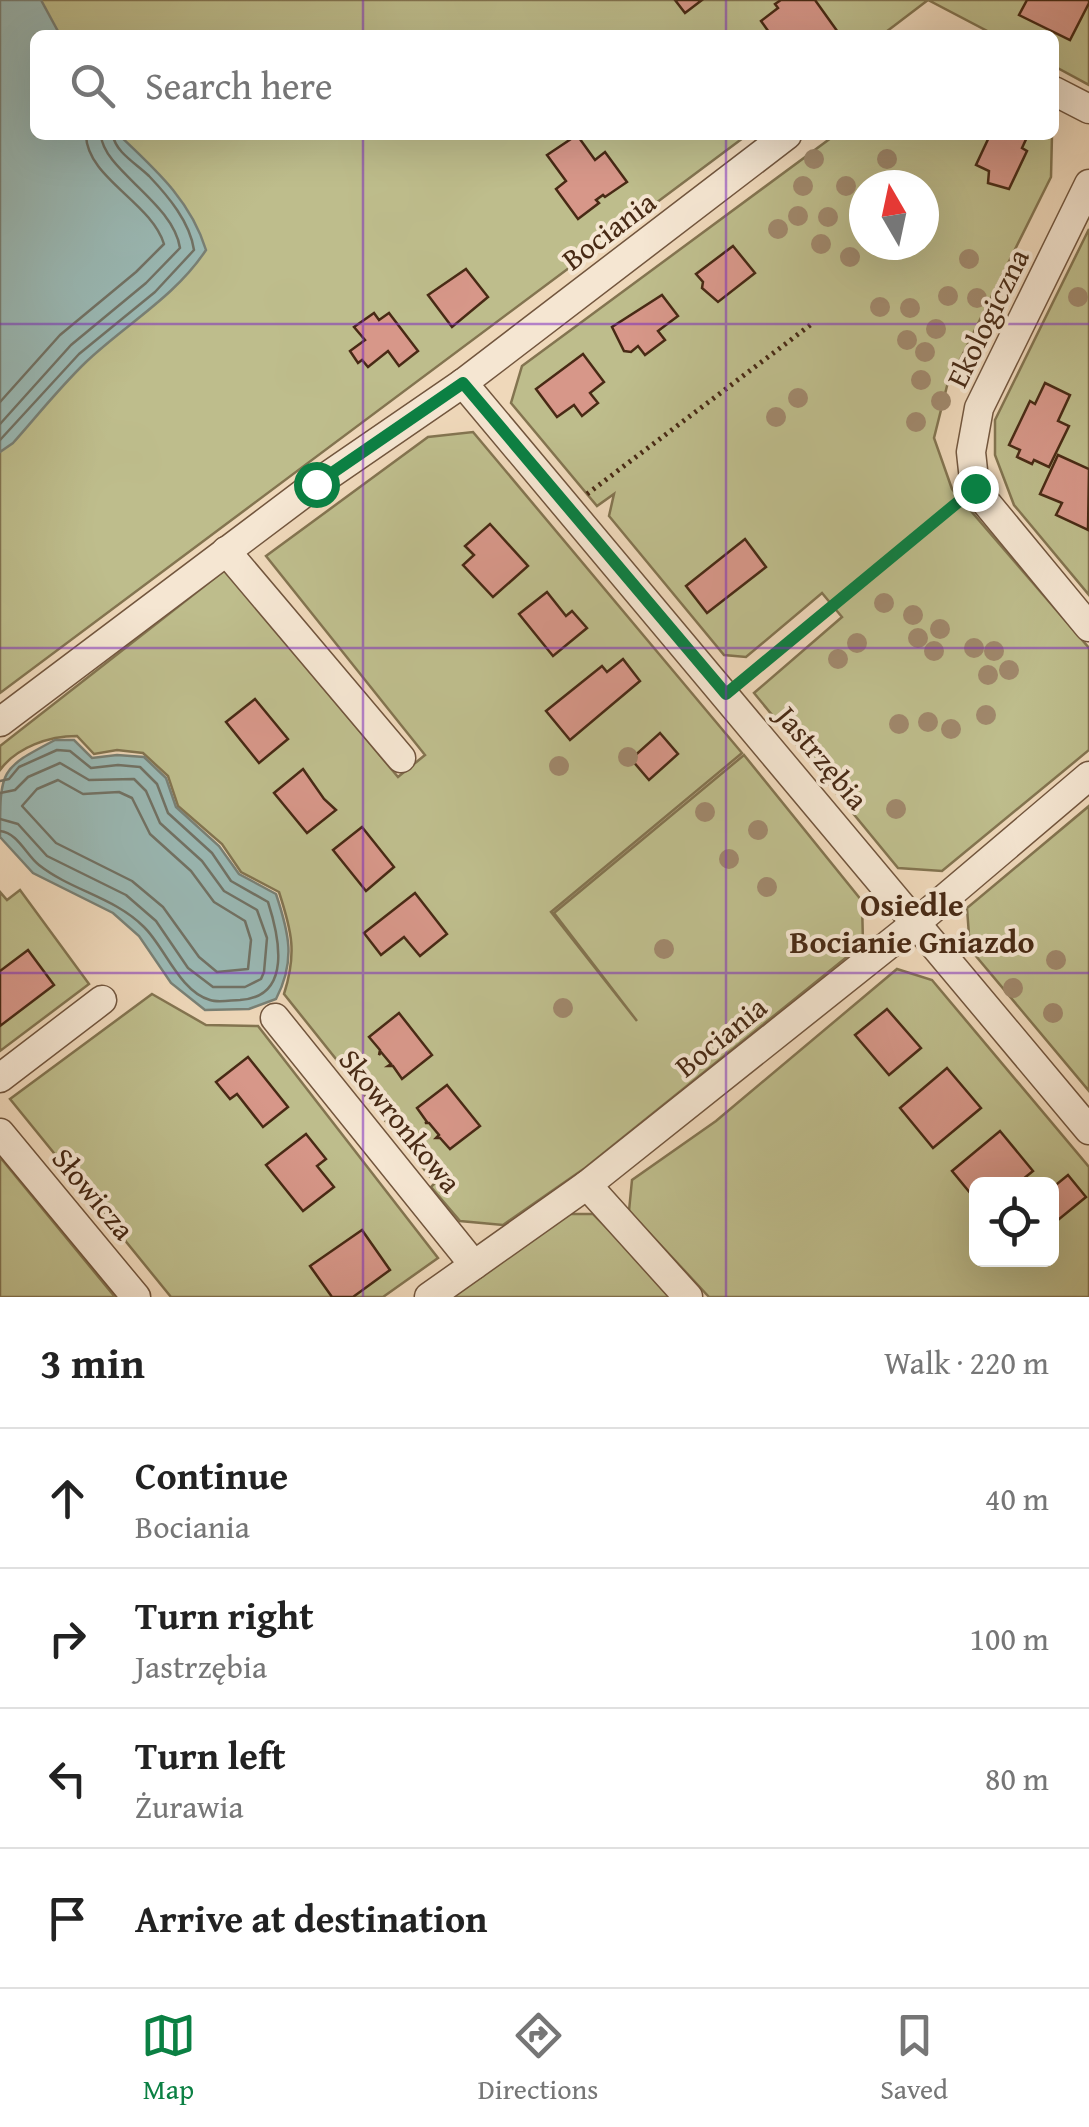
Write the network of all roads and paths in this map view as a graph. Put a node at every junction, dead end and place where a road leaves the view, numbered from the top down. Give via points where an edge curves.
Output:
1 (1059, 94) edge
2 (1089, 110) edge
3 (779, 140) edge
4 (1089, 184) edge
5 (813, 323) dead end
6 (463, 383) junction
7 (975, 488) junction
8 (569, 508) junction
9 (226, 551) junction
10 (1089, 627) edge
11 (726, 694) junction
12 (0, 722) edge
13 (400, 758) dead end
14 (1089, 776) edge
15 (917, 922) junction
16 (102, 1000) dead end
17 (274, 1018) dead end
18 (0, 1078) edge
19 (1089, 1130) edge
20 (0, 1133) edge
21 (587, 1186) junction
22 (474, 1265) junction
23 (136, 1297) edge
24 (429, 1297) edge
25 (688, 1297) edge

1 - 2 street
3 - 6 street, Bociania
4 - 7 street, Ekologiczna via 979,408
5 - 8 path
6 - 8 street, Jastrzębia
6 - 9 street, Bociania
7 - 10 street
7 - 11 path
8 - 11 street, Jastrzębia
9 - 12 street, Bociania
9 - 13 street
11 - 15 street, Jastrzębia
14 - 15 street, Bociania
15 - 19 street, Jastrzębia
15 - 21 street, Bociania
16 - 18 street
17 - 22 street, Skowronkowa
20 - 23 street, Słowicza
21 - 22 street, Bociania
21 - 25 street
22 - 24 street, Bociania

